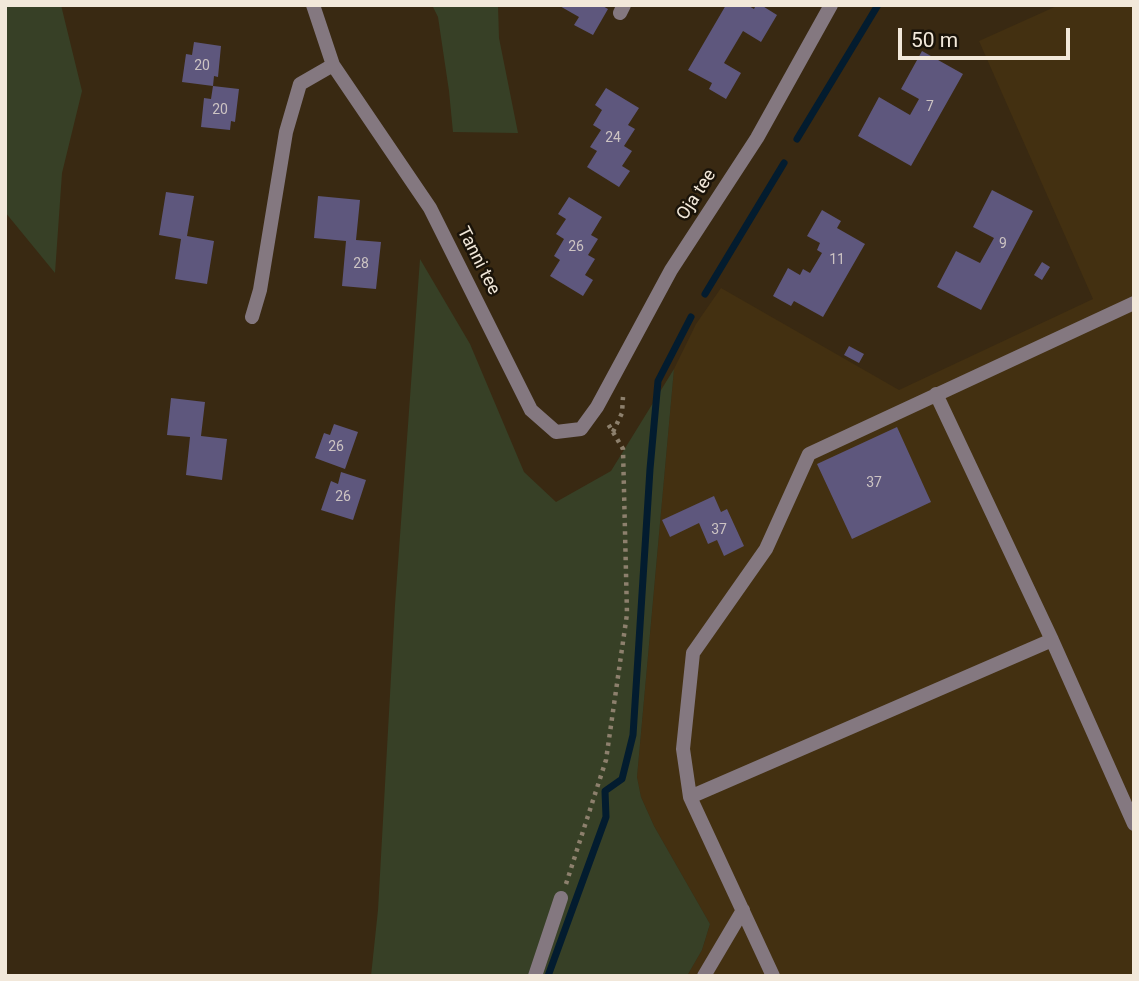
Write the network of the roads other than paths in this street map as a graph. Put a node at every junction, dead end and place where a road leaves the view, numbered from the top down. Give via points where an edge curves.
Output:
1 (313, 5) edge
2 (831, 5) edge
3 (333, 65) junction
4 (1134, 303) edge
5 (252, 317) dead end
6 (936, 394) junction
7 (597, 407) joint
8 (1052, 640) junction
9 (690, 797) junction
10 (1134, 824) edge
11 (561, 898) road end
12 (743, 911) junction
13 (535, 976) edge
14 (704, 976) edge
15 (773, 976) edge

1 - 3 street, Tanni tee
2 - 7 street, Oja tee via 757,138 671,270
3 - 5 street via 300,84 286,132
3 - 7 street, Tanni tee via 430,208 531,410 556,432 581,429
4 - 6 street
6 - 8 street
6 - 9 street via 808,454 766,549 692,653 683,749
8 - 9 street
8 - 10 street
9 - 12 street
11 - 13 street
12 - 14 street
12 - 15 street

